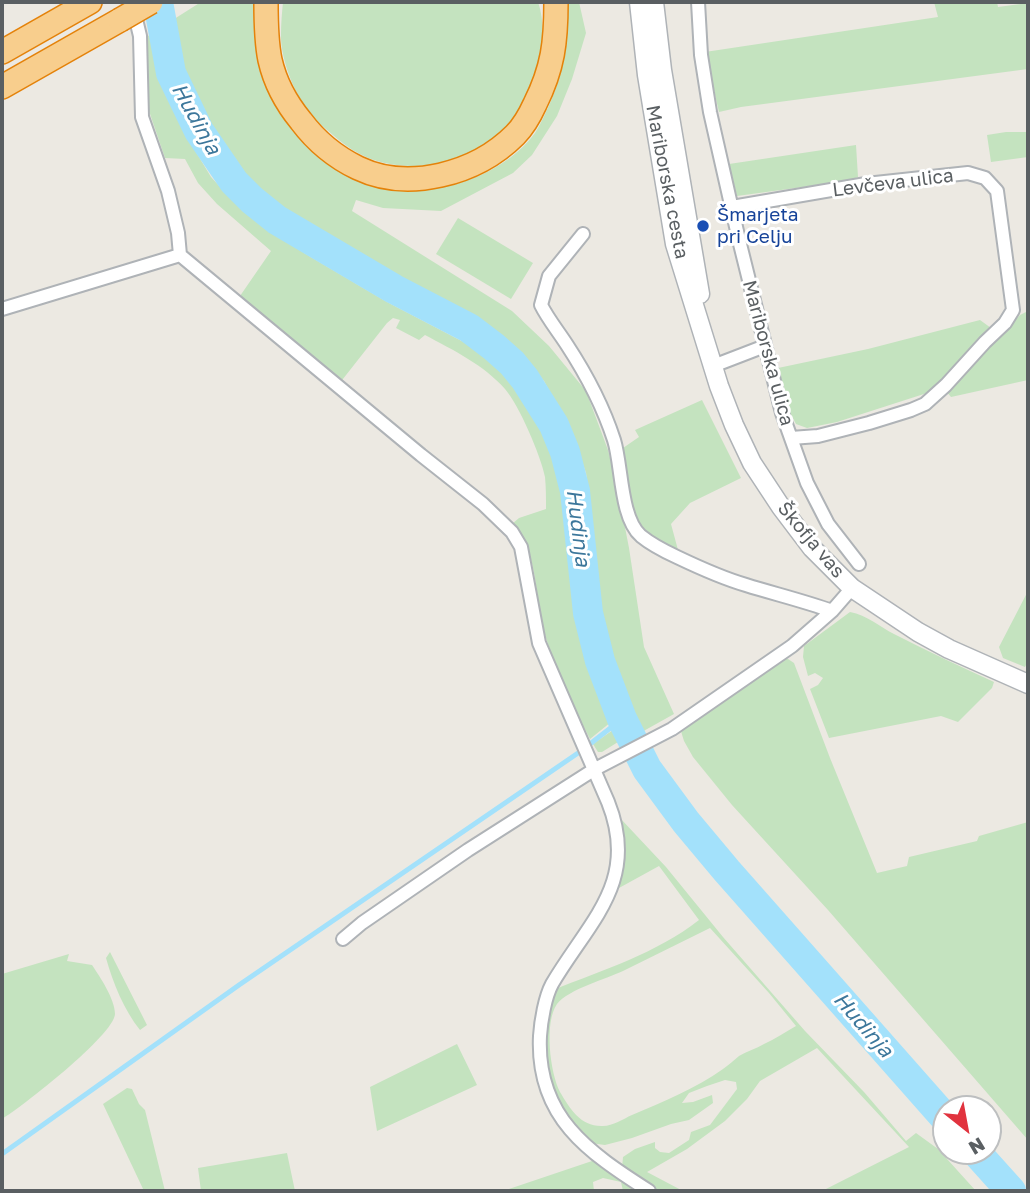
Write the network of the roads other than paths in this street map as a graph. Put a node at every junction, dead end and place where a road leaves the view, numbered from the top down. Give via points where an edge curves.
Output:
1 (151, 2) edge
2 (547, 2) edge
3 (555, 2) edge
4 (639, 2) edge
5 (654, 2) edge
6 (698, 2) edge
7 (80, 5) edge
8 (126, 11) edge
9 (266, 13) edge
10 (556, 37) junction
11 (2, 52) edge
12 (2, 87) edge
13 (732, 207) junction
14 (583, 234) dead end
15 (180, 255) junction
16 (2, 309) edge
17 (707, 346) junction
18 (765, 346) junction
19 (713, 366) junction
20 (791, 438) junction
21 (859, 564) dead end
22 (852, 588) junction
23 (832, 611) junction
24 (1028, 684) edge
25 (592, 763) junction
26 (343, 939) dead end
27 (649, 1191) edge

1 - 8 highway, bridge
2 - 10 highway
3 - 10 highway
4 - 17 main road, Mariborska cesta via 675,244
5 - 17 main road, Mariborska cesta
6 - 13 street, Mariborska ulica via 710,112
7 - 11 highway
8 - 12 highway
8 - 15 street via 140,36 142,117 168,191
9 - 10 highway via 271,61 280,87 311,135 359,168 404,178 435,177 465,167 493,154 517,134 546,82
13 - 18 street, Mariborska ulica
13 - 20 street, Levčeva ulica via 866,184 968,173 985,178 997,191 1013,310 1005,323 925,404 818,436
14 - 23 street via 549,276 541,305 604,415 615,442 628,513 638,533 703,569
15 - 16 street
15 - 25 street via 512,532 521,547 539,642
17 - 19 main road, Škofja vas
18 - 19 street
18 - 20 street, Mariborska ulica
19 - 22 main road, Škofja vas via 752,463 812,548
20 - 21 street, Mariborska ulica via 828,524
22 - 23 street
22 - 24 main road, Škofja vas via 939,644
23 - 25 street via 792,646 672,729 611,760
25 - 26 street
25 - 27 street via 615,818 617,866 594,922 550,988 539,1054 555,1110 572,1132 608,1165

